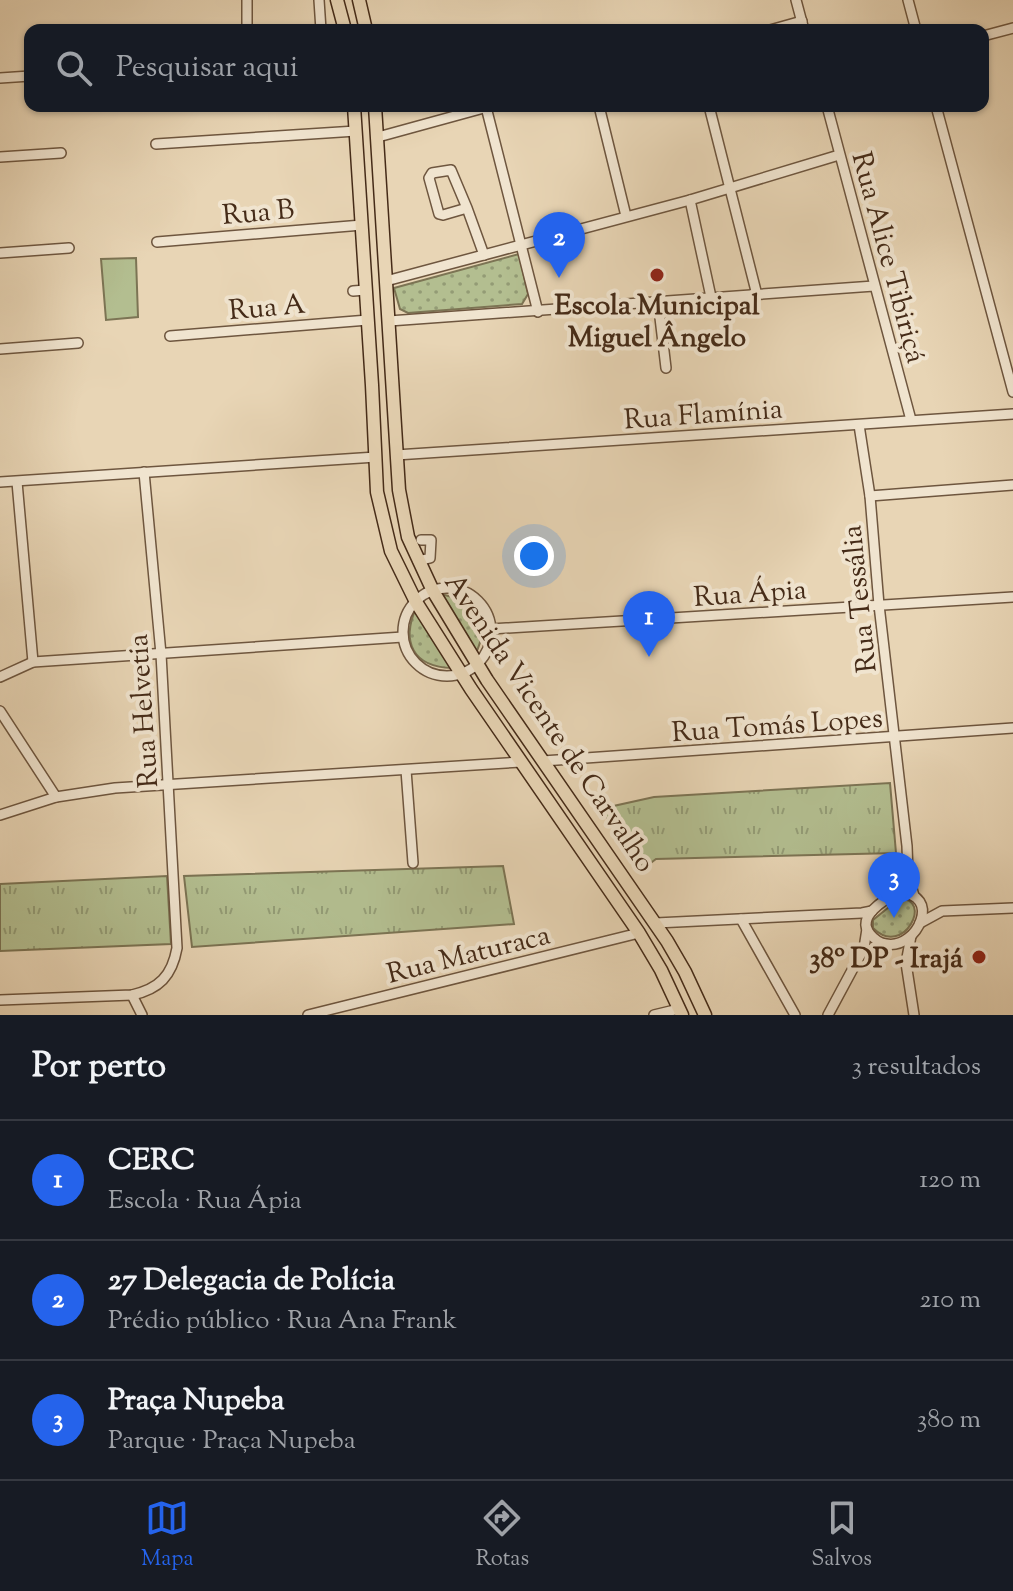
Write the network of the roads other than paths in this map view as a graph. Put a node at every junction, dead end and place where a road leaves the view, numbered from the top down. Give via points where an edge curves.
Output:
1 (247, 0) edge
2 (319, 0) edge
3 (337, 0) edge
4 (359, 0) edge
5 (796, 0) edge
6 (908, 0) edge
7 (247, 24) edge
8 (321, 24) edge
9 (343, 24) edge
10 (365, 24) edge
11 (802, 24) edge
12 (914, 24) edge
13 (1013, 28) edge
14 (989, 34) edge
15 (24, 76) edge
16 (0, 78) edge
17 (354, 112) edge
18 (376, 112) edge
19 (470, 112) edge
20 (489, 112) edge
21 (600, 112) edge
22 (710, 112) edge
23 (828, 112) edge
24 (938, 112) edge
25 (356, 131) junction
26 (378, 137) junction
27 (156, 144) dead end
28 (61, 153) dead end
29 (839, 155) junction
30 (0, 157) edge
31 (728, 189) junction
32 (690, 200) junction
33 (467, 208) junction
34 (626, 216) junction
35 (362, 225) junction
36 (157, 242) dead end
37 (523, 245) junction
38 (69, 248) dead end
39 (0, 253) edge
40 (484, 255) junction
41 (386, 281) junction
42 (874, 286) junction
43 (757, 295) junction
44 (711, 297) junction
45 (658, 301) junction
46 (538, 312) junction
47 (368, 320) junction
48 (389, 321) junction
49 (170, 336) dead end
50 (78, 343) dead end
51 (0, 349) edge
52 (666, 368) dead end
53 (1013, 392) edge
54 (1013, 414) edge
55 (911, 420) junction
56 (859, 425) junction
57 (396, 455) junction
58 (376, 457) junction
59 (144, 472) junction
60 (0, 482) edge
61 (17, 482) junction
62 (1013, 485) edge
63 (870, 496) junction
64 (421, 540) dead end
65 (418, 561) junction
66 (433, 591) junction
67 (1013, 597) edge
68 (416, 602) junction
69 (879, 605) junction
70 (491, 629) junction
71 (403, 637) junction
72 (161, 654) junction
73 (33, 662) junction
74 (476, 662) junction
75 (461, 672) junction
76 (0, 677) edge
77 (0, 711) edge
78 (1013, 728) edge
79 (894, 738) junction
80 (543, 761) junction
81 (521, 762) junction
82 (406, 770) junction
83 (168, 786) junction
84 (56, 797) junction
85 (0, 815) edge
86 (413, 863) dead end
87 (907, 865) junction
88 (892, 896) junction
89 (917, 899) junction
90 (1013, 908) edge
91 (872, 911) junction
92 (942, 911) junction
93 (850, 914) junction
94 (741, 919) junction
95 (656, 923) junction
96 (919, 924) junction
97 (866, 927) junction
98 (639, 933) junction
99 (911, 935) junction
100 (886, 943) junction
101 (859, 958) junction
102 (906, 963) junction
103 (132, 995) junction
104 (0, 1000) edge
105 (353, 1010) edge
106 (680, 1012) edge
107 (142, 1015) edge
108 (308, 1015) edge
109 (654, 1015) edge
110 (705, 1015) edge
111 (795, 1015) edge
112 (828, 1015) edge
113 (914, 1015) edge

1 - 7 street
2 - 8 street
3 - 9 main road
4 - 10 main road
5 - 11 street
6 - 12 street
13 - 14 street
15 - 16 street
17 - 25 main road, Avenida Vicente de Carvalho
18 - 26 main road, Avenida Vicente de Carvalho
19 - 26 street
20 - 37 street
21 - 34 street
22 - 31 street
23 - 29 street, Rua Alice Tibiriçá
24 - 53 street
25 - 27 street
25 - 35 main road, Avenida Vicente de Carvalho
26 - 41 main road, Avenida Vicente de Carvalho
28 - 30 street
29 - 31 street
29 - 42 street, Rua Alice Tibiriçá
31 - 32 street
31 - 43 street
32 - 34 street
32 - 44 street
33 - 33 street via 451,170 432,173 439,214
33 - 40 street
34 - 37 street
35 - 36 street, Rua B
35 - 47 main road, Avenida Vicente de Carvalho via 360,290
37 - 40 street
37 - 46 street
38 - 39 street
40 - 41 street
41 - 48 main road, Avenida Vicente de Carvalho
42 - 43 street
42 - 55 street, Rua Alice Tibiriçá
43 - 44 street
44 - 45 street
45 - 46 street
45 - 52 street
46 - 48 street
47 - 49 street, Rua A
47 - 58 main road, Avenida Vicente de Carvalho
48 - 57 main road, Avenida Vicente de Carvalho
50 - 51 street
54 - 55 street, Rua Flamínia
55 - 56 street, Rua Flamínia
56 - 57 street, Rua Flamínia
56 - 63 street, Rua Tessália
57 - 65 main road, Avenida Vicente de Carvalho via 402,508
58 - 59 street
58 - 68 main road, Avenida Vicente de Carvalho via 382,523
59 - 61 street
59 - 72 street, Rua Helvetia
60 - 61 street
61 - 73 street
62 - 63 street
63 - 69 street, Rua Tessália
64 - 65 street via 431,540 430,558
65 - 66 main road, Avenida Vicente de Carvalho
66 - 68 street
66 - 70 street via 467,592 484,607
66 - 74 main road, Avenida Vicente de Carvalho
67 - 69 street, Rua Ápia
68 - 71 street via 408,612
68 - 75 main road, Avenida Vicente de Carvalho
69 - 70 street, Rua Ápia
69 - 79 street, Rua Tessália
70 - 74 street
71 - 72 street
71 - 75 street via 411,658 428,672
72 - 73 street
72 - 83 street, Rua Helvetia
73 - 76 street
74 - 75 street
74 - 80 main road, Avenida Vicente de Carvalho
75 - 81 main road, Avenida Vicente de Carvalho
77 - 84 street
78 - 79 street, Rua Tomás Lopes
79 - 80 street, Rua Tomás Lopes
79 - 87 street, Rua Tessália
80 - 95 main road, Avenida Vicente de Carvalho
81 - 82 street
81 - 98 main road, Avenida Vicente de Carvalho
82 - 83 street
82 - 86 street
83 - 84 street
83 - 103 street, Rua Helvetia via 177,948 160,984
84 - 85 street
87 - 88 street
87 - 89 street, Rua Tessália
88 - 89 street via 903,893
88 - 91 street
89 - 92 street
89 - 96 street via 923,914
90 - 92 street
91 - 93 street
91 - 97 street
92 - 96 street
93 - 94 street
93 - 97 street
94 - 95 street
94 - 111 street
95 - 110 main road, Avenida Vicente de Carvalho
96 - 99 street
97 - 100 street
97 - 101 street
98 - 105 street, Rua Maturaca
98 - 106 main road, Avenida Vicente de Carvalho
99 - 100 street via 901,943
99 - 102 street
100 - 101 street via 869,947
100 - 102 street via 900,951
101 - 112 street
102 - 113 street
103 - 104 street
103 - 107 street
105 - 108 street, Rua Maturaca
106 - 109 street

